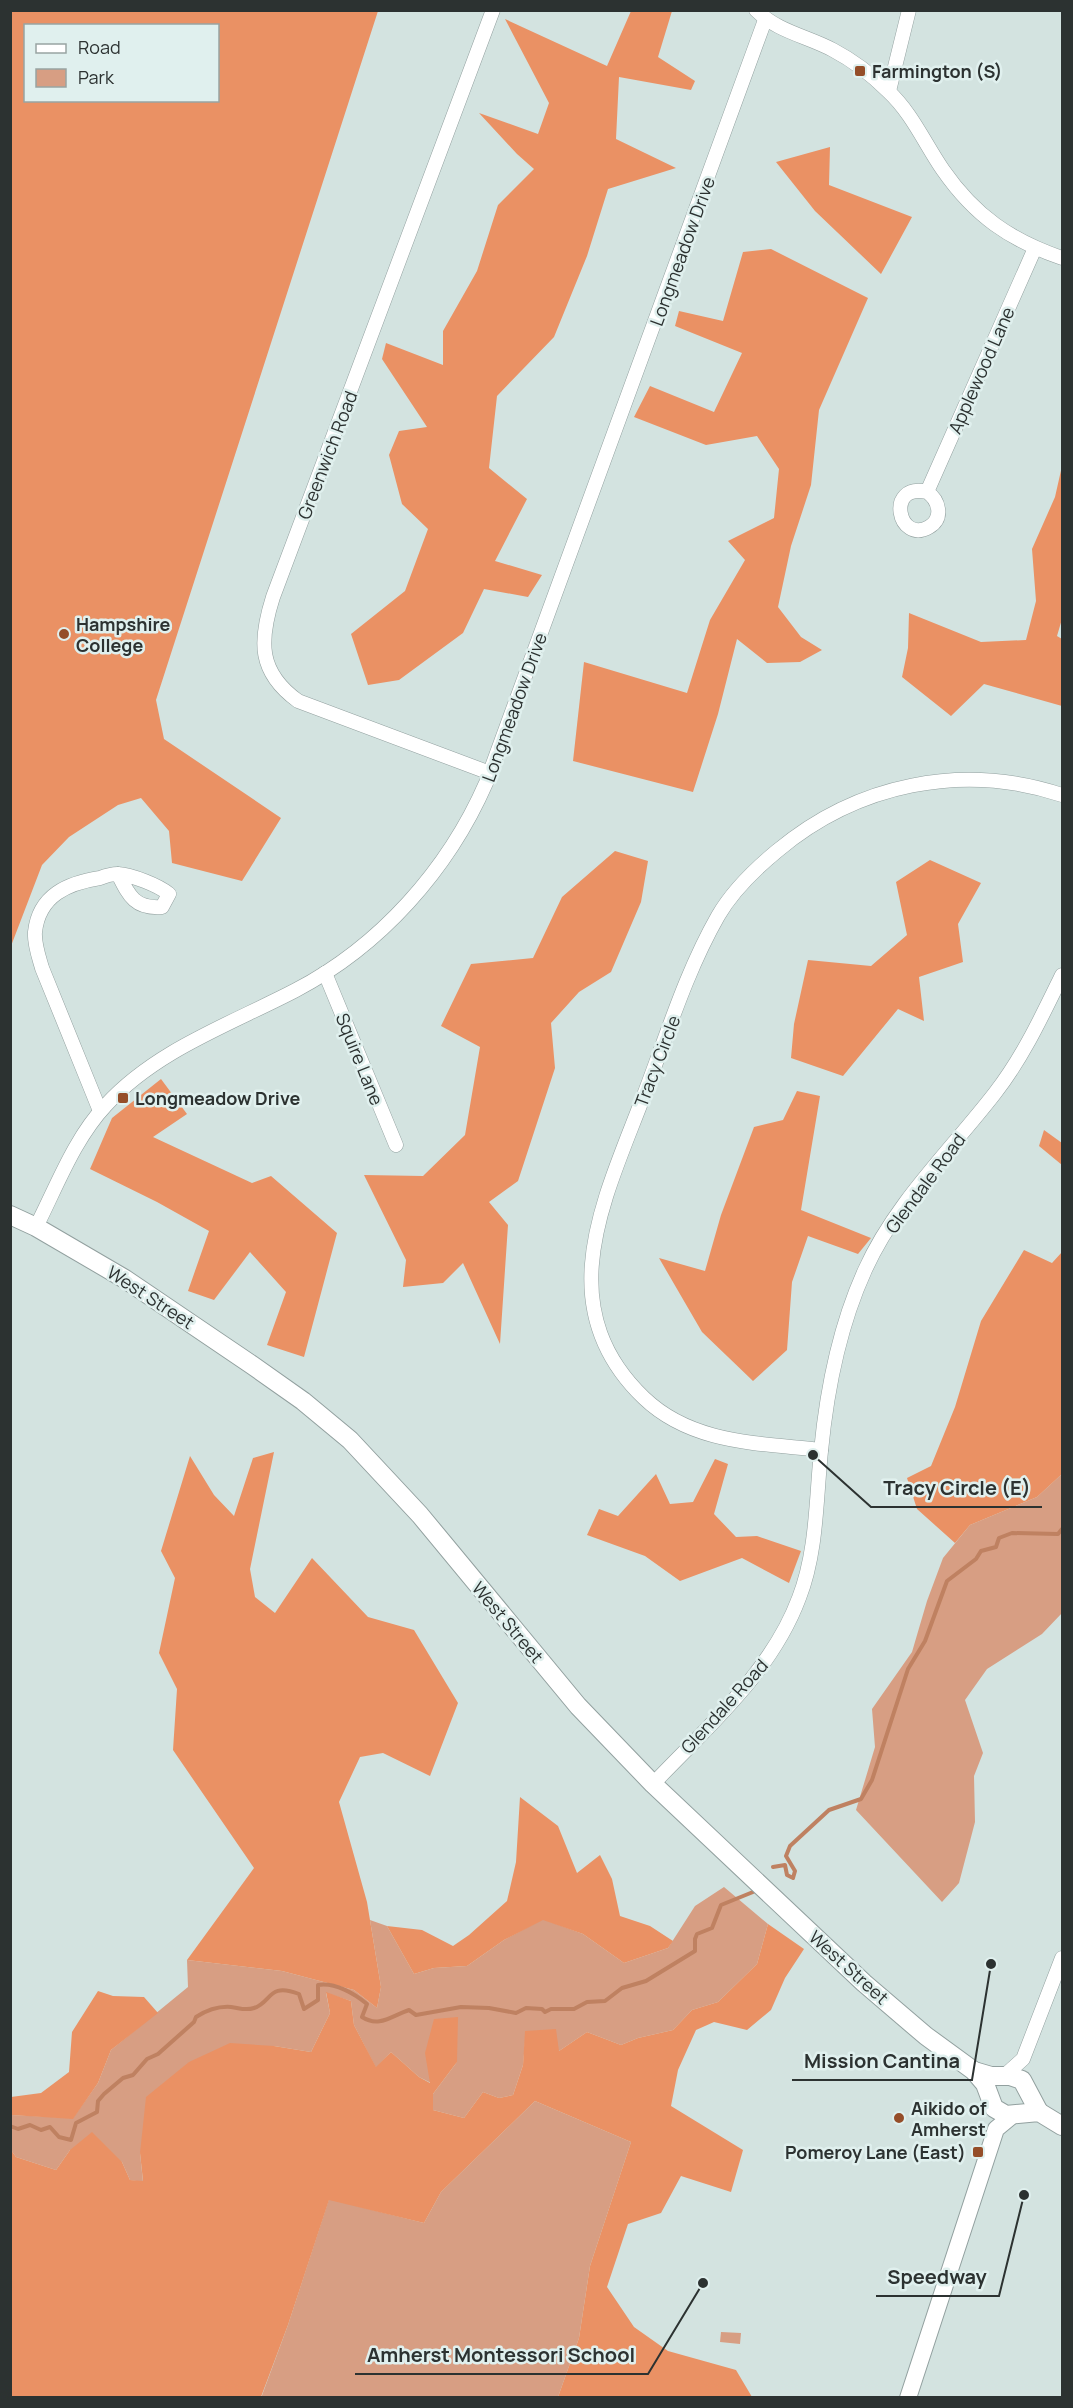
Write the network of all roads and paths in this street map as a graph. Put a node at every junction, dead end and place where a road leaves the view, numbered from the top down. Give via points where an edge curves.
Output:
1 (493, 10) edge
2 (909, 10) edge
3 (761, 15) edge
4 (889, 91) junction
5 (1035, 248) junction
6 (1062, 258) edge
7 (927, 492) dead end
8 (490, 773) junction
9 (1062, 795) edge
10 (117, 874) dead end
11 (325, 973) junction
12 (1062, 975) edge
13 (100, 1111) junction
14 (396, 1145) dead end
15 (10, 1215) edge
16 (36, 1227) junction
17 (821, 1450) junction
18 (653, 1784) junction
19 (1062, 1958) edge
20 (1023, 2059) junction
21 (974, 2071) junction
22 (1004, 2076) junction
23 (1027, 2089) junction
24 (991, 2100) junction
25 (1039, 2112) junction
26 (1014, 2114) junction
27 (1062, 2126) edge
28 (996, 2129) junction
29 (908, 2397) edge

1 - 8 street, Greenwich Road via 273,597 263,643 275,680 298,701
2 - 4 street
3 - 4 street via 777,27 833,50
3 - 8 street, Longmeadow Drive
4 - 5 street via 972,206 999,229
5 - 6 street
5 - 7 street, Applewood Lane
8 - 11 street, Longmeadow Drive via 463,828 420,889 381,931
9 - 17 street, Tracy Circle via 988,779 894,789 824,817 747,876 719,914 692,968 602,1207 591,1262 595,1316 606,1346 644,1398 669,1418 700,1433
10 - 13 street via 60,889 44,904 35,932 42,968
11 - 13 street, Longmeadow Drive via 158,1060
11 - 14 street, Squire Lane
12 - 17 street, Glendale Road via 1026,1047 996,1091 900,1209 865,1269 838,1342
13 - 16 street, Longmeadow Drive via 76,1147
15 - 16 main road, West Street
16 - 18 main road, West Street via 125,1279 252,1365 350,1440 420,1515 578,1706
17 - 18 street, Glendale Road via 812,1550 788,1626 751,1680
18 - 21 main road, West Street via 864,1983
19 - 20 street
20 - 22 street
20 - 23 street
21 - 22 main road, West Street
21 - 24 main road, West Street
22 - 23 main road, West Street via 1017,2077
22 - 24 main road via 994,2083
23 - 25 main road
23 - 26 main road via 1026,2105
24 - 26 main road via 999,2113
24 - 28 street
25 - 26 main road
25 - 27 main road
26 - 28 street
28 - 29 street

